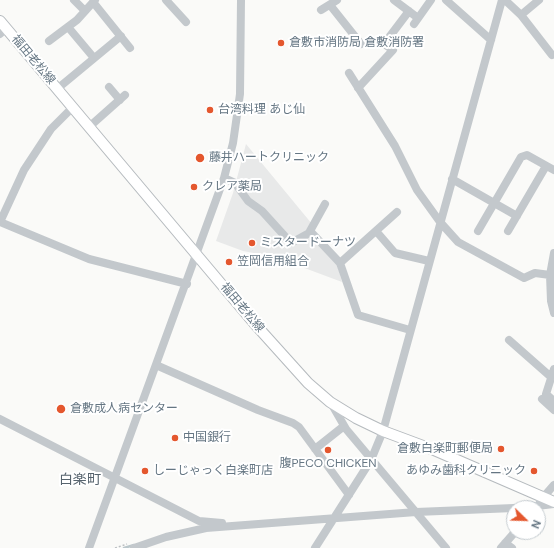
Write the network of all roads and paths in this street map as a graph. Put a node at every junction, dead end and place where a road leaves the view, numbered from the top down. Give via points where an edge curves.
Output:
1 (74, 0) edge
2 (166, 0) edge
3 (241, 0) edge
4 (394, 0) edge
5 (431, 0) edge
6 (446, 0) edge
7 (502, 0) edge
8 (505, 0) edge
9 (539, 0) edge
10 (94, 1) edge
11 (333, 2) edge
12 (321, 10) dead end
13 (85, 11) junction
14 (409, 11) junction
15 (521, 15) junction
16 (186, 22) dead end
17 (2, 27) edge
18 (68, 27) junction
19 (121, 36) junction
20 (490, 40) junction
21 (49, 41) dead end
22 (361, 44) dead end
23 (130, 48) dead end
24 (552, 55) dead end
25 (94, 58) junction
26 (349, 73) dead end
27 (109, 87) dead end
28 (358, 88) junction
29 (57, 89) junction
30 (73, 107) junction
31 (89, 127) junction
32 (546, 166) junction
33 (554, 170) edge
34 (224, 178) junction
35 (452, 179) junction
36 (325, 204) dead end
37 (494, 204) junction
38 (397, 212) dead end
39 (517, 216) junction
40 (0, 222) edge
41 (440, 222) junction
42 (376, 231) junction
43 (478, 231) dead end
44 (508, 231) dead end
45 (311, 232) junction
46 (554, 253) edge
47 (197, 254) junction
48 (429, 261) junction
49 (340, 262) junction
50 (550, 275) junction
51 (187, 284) junction
52 (552, 301) edge
53 (554, 313) edge
54 (410, 330) junction
55 (509, 340) dead end
56 (156, 365) junction
57 (553, 373) edge
58 (542, 400) dead end
59 (554, 400) edge
60 (330, 402) junction
61 (554, 410) edge
62 (0, 419) edge
63 (344, 426) junction
64 (382, 431) junction
65 (315, 449) junction
66 (371, 460) junction
67 (114, 478) junction
68 (554, 485) edge
69 (349, 495) junction
70 (543, 497) junction
71 (541, 500) edge
72 (554, 503) edge
73 (506, 508) edge
74 (416, 512) junction
75 (194, 518) junction
76 (335, 518) junction
77 (222, 527) junction
78 (191, 529) junction
79 (89, 548) edge
80 (134, 548) edge
81 (315, 548) edge
82 (446, 548) edge

1 - 13 street
2 - 16 street
3 - 34 street via 240,94 233,144
4 - 14 street
5 - 14 street via 416,21
6 - 20 street
7 - 20 street
8 - 15 street
9 - 15 street
10 - 13 street
10 - 19 street
11 - 12 street
11 - 22 street
13 - 18 street
14 - 28 street via 384,44 393,50
15 - 24 street
17 - 29 main road, 福田老松線
18 - 21 street
18 - 25 street
19 - 23 street
19 - 25 street
20 - 35 street
25 - 29 street
26 - 28 street
27 - 31 street via 123,98
28 - 41 street via 395,146 417,190
29 - 30 main road, 福田老松線
30 - 31 main road, 福田老松線
30 - 40 street via 51,128 24,170
31 - 47 main road, 福田老松線
32 - 33 street
32 - 37 street via 527,155 521,157
32 - 39 street
34 - 45 street via 235,183 248,201 262,211 290,243
34 - 47 street
35 - 37 street
35 - 41 street
36 - 45 street
37 - 39 street
37 - 43 street
38 - 42 street
39 - 44 street
40 - 51 street via 89,259
41 - 48 street
41 - 50 street via 458,242 524,278 535,273
42 - 48 street via 395,253
42 - 49 street
45 - 49 street
46 - 50 street
47 - 51 street
47 - 60 main road, 福田老松線 via 308,383
48 - 54 street
49 - 54 street via 358,315
50 - 52 street
51 - 56 street
52 - 53 street
54 - 64 street
55 - 57 street
56 - 65 street via 293,423
56 - 67 street
57 - 59 street via 546,394
58 - 61 street
60 - 63 street
60 - 64 main road, 福田老松線
62 - 67 street
63 - 65 street
63 - 66 street
64 - 66 street
64 - 70 main road, 福田老松線 via 434,450
65 - 69 street
66 - 69 street
66 - 74 street
67 - 75 street
67 - 79 street
68 - 70 street
69 - 76 street
70 - 71 street
70 - 72 main road, 福田老松線
73 - 74 street
74 - 76 street
74 - 82 street
75 - 77 street via 204,522 222,522
75 - 78 street
76 - 77 street
76 - 81 street
77 - 78 street
78 - 80 street

